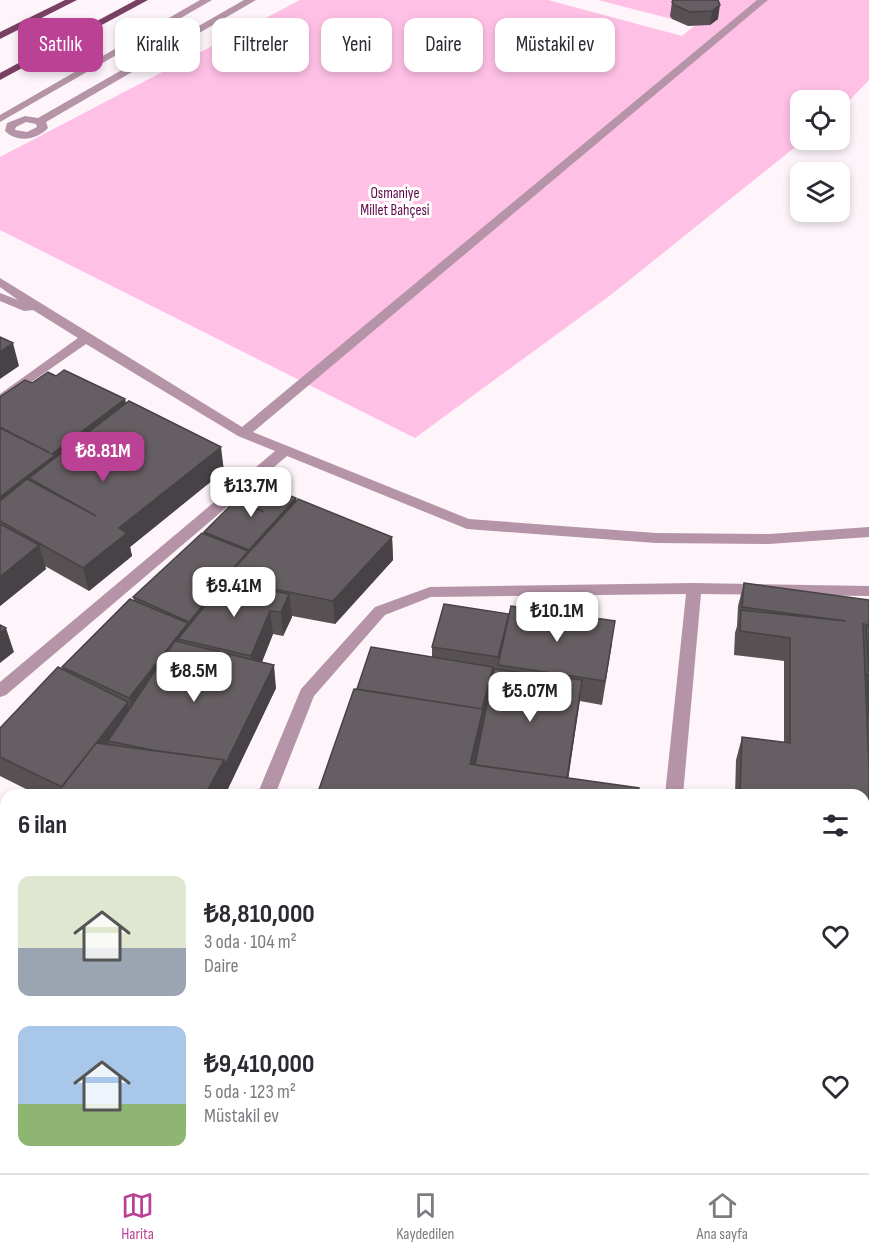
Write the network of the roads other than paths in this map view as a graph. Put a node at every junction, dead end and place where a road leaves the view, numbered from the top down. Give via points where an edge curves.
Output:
1 (72, 0) edge
2 (143, 0) edge
3 (207, 0) edge
4 (251, 0) edge
5 (763, 0) edge
6 (0, 36) edge
7 (0, 77) edge
8 (0, 119) edge
9 (40, 120) dead end
10 (0, 282) edge
11 (0, 297) edge
12 (53, 318) junction
13 (86, 338) junction
14 (0, 400) edge
15 (243, 433) junction
16 (284, 451) junction
17 (869, 532) edge
18 (694, 588) junction
19 (869, 591) edge
20 (0, 691) edge
21 (268, 789) edge
22 (675, 789) edge

1 - 6 main road
2 - 7 main road
3 - 8 street
4 - 9 street
5 - 15 street
10 - 12 street
11 - 12 street
12 - 13 street
13 - 14 street
13 - 15 street
15 - 16 street
16 - 17 street via 467,524 656,538 769,539
16 - 20 street
18 - 19 street
18 - 21 street via 430,592 380,611 306,693
18 - 22 street

